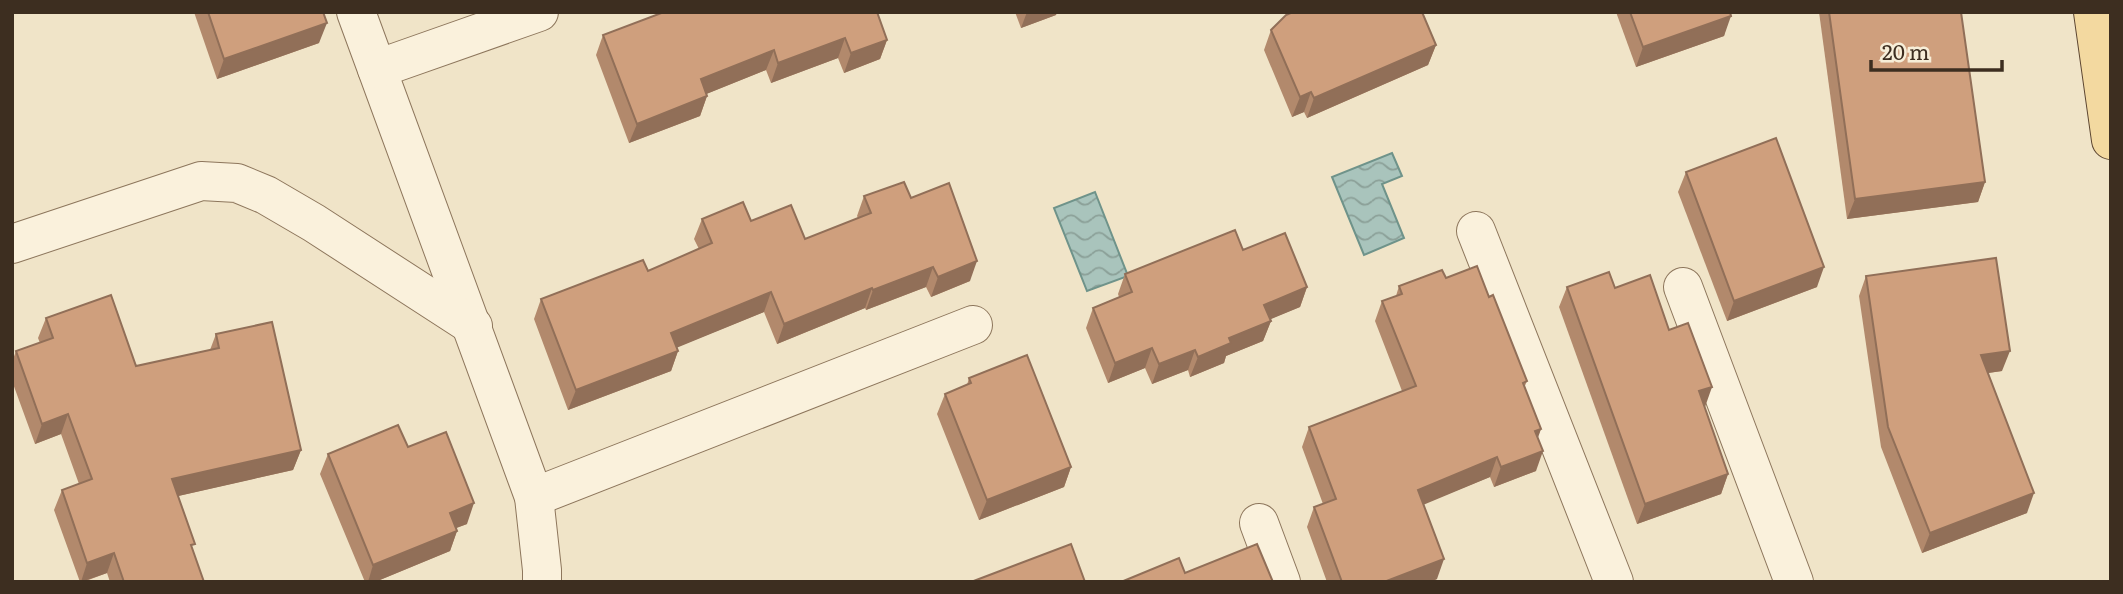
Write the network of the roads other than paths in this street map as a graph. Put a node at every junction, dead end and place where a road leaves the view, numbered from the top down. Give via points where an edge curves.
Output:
1 (356, 12) edge
2 (539, 12) edge
3 (2093, 12) edge
4 (377, 69) junction
5 (2111, 140) edge
6 (1476, 231) dead end
7 (12, 244) edge
8 (1683, 288) dead end
9 (973, 325) dead end
10 (473, 326) junction
11 (534, 497) junction
12 (1259, 523) dead end
13 (541, 582) edge
14 (1281, 582) edge
15 (1614, 582) edge
16 (1794, 582) edge

1 - 4 street
2 - 4 street
3 - 5 main road
4 - 10 street
6 - 15 street
7 - 10 street via 201,181 237,183 314,222
8 - 16 street
9 - 11 street
10 - 11 street
11 - 13 street
12 - 14 street

